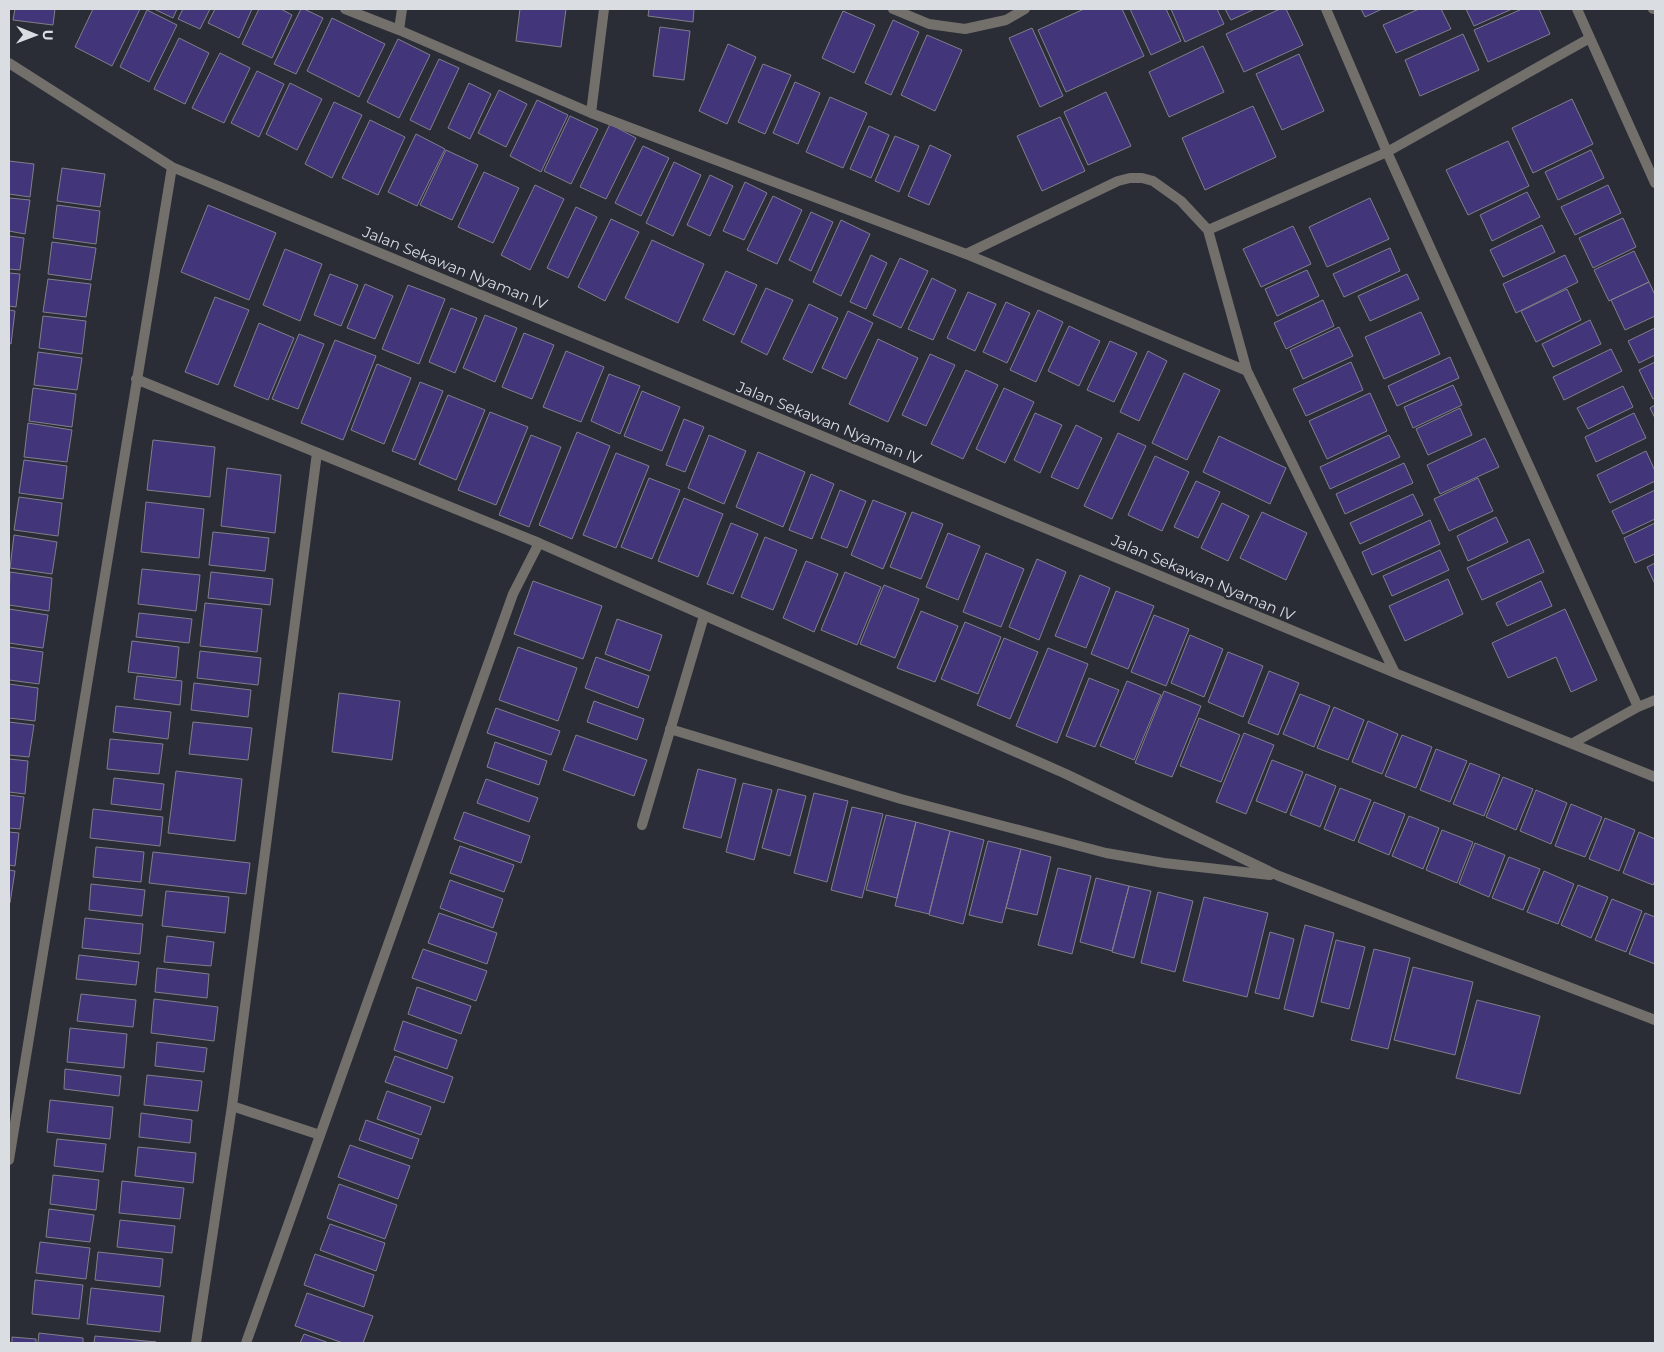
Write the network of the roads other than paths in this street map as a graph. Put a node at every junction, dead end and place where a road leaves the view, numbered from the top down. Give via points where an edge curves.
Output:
1 (345, 9) edge
2 (402, 9) edge
3 (604, 9) edge
4 (894, 9) edge
5 (1025, 9) edge
6 (1326, 9) edge
7 (1577, 9) edge
8 (399, 30) junction
9 (1590, 38) junction
10 (9, 63) edge
11 (591, 113) junction
12 (1387, 152) junction
13 (172, 167) junction
14 (1655, 183) edge
15 (1208, 230) junction
16 (966, 254) junction
17 (1247, 371) junction
18 (136, 379) junction
19 (317, 453) junction
20 (539, 543) junction
21 (704, 616) junction
22 (1395, 673) junction
23 (1655, 700) edge
24 (1638, 707) junction
25 (670, 729) junction
26 (1573, 743) junction
27 (1655, 777) edge
28 (642, 825) dead end
29 (1279, 876) junction
30 (1655, 1020) edge
31 (232, 1106) junction
32 (320, 1135) junction
33 (9, 1160) edge
34 (196, 1343) edge
35 (246, 1343) edge

1 - 8 street
2 - 8 street
3 - 11 street
4 - 5 street via 929,24 965,29 1006,20
6 - 12 street
7 - 9 street
8 - 11 street
9 - 12 street
9 - 14 street
10 - 13 street, Jalan Sekawan Nyaman IV
11 - 16 street
12 - 15 street
12 - 24 street
13 - 18 street
13 - 22 street, Jalan Sekawan Nyaman IV
15 - 16 street via 1164,188 1153,181 1130,178
15 - 17 street
16 - 17 street
17 - 22 street
18 - 19 street
18 - 33 street
19 - 20 street
19 - 31 street
20 - 21 street
20 - 32 street via 513,594
21 - 25 street
21 - 29 street via 1066,774
22 - 26 street, Jalan Sekawan Nyaman IV
23 - 24 street
24 - 26 street
25 - 28 street
25 - 29 street via 901,800 1106,853
26 - 27 street, Jalan Sekawan Nyaman IV
29 - 30 street
31 - 32 street
31 - 34 street
32 - 35 street

